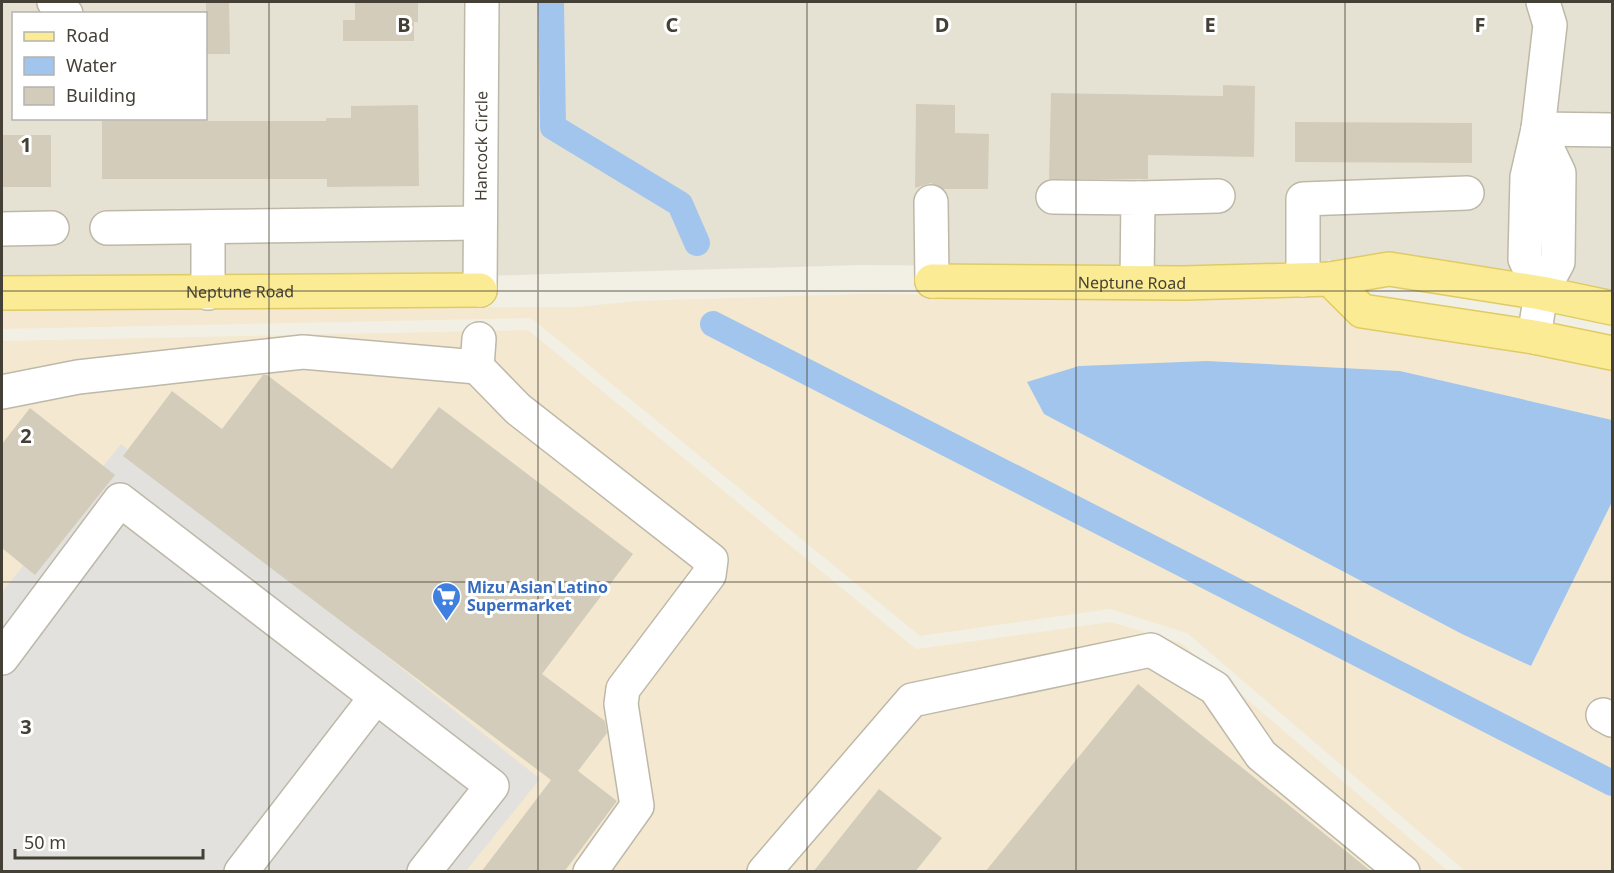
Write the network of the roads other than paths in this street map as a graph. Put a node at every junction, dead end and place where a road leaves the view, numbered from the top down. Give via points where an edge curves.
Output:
1 (482, 2) edge
2 (1543, 2) edge
3 (1538, 129) junction
4 (1612, 130) edge
5 (1467, 193) dead end
6 (1218, 196) dead end
7 (1053, 197) dead end
8 (1138, 198) junction
9 (931, 202) dead end
10 (480, 223) junction
11 (208, 227) junction
12 (52, 228) dead end
13 (107, 228) dead end
14 (2, 229) edge
15 (1316, 279) junction
16 (932, 281) joint
17 (1137, 282) junction
18 (480, 290) joint
19 (2, 293) edge
20 (208, 293) junction
21 (1541, 293) junction
22 (1612, 308) edge
23 (1534, 337) junction
24 (1612, 353) edge
25 (2, 392) edge
26 (2, 658) edge
27 (376, 696) junction
28 (250, 868) edge
29 (424, 872) edge
30 (590, 872) edge
31 (764, 872) edge
32 (1403, 872) edge

1 - 10 street, Hancock Circle
2 - 3 street via 1550,25
3 - 4 street
3 - 21 street via 1527,177 1525,259
5 - 15 street via 1303,199
6 - 8 street
7 - 8 street
8 - 17 street
9 - 16 street
10 - 11 street
10 - 18 street, Hancock Circle
11 - 13 street
11 - 20 street
12 - 14 street
15 - 17 main road, Neptune Road
15 - 21 main road, Neptune Road via 1389,269
15 - 23 main road via 1362,311
16 - 17 main road, Neptune Road
18 - 20 main road, Neptune Road
19 - 20 main road, Neptune Road
21 - 22 main road, Neptune Road
21 - 23 street
23 - 24 main road
25 - 30 street via 78,377 303,352 478,353 518,409 711,560 709,575 623,689 621,704 638,806
26 - 27 street via 120,500
27 - 28 street
27 - 29 street via 492,786
31 - 32 street via 912,700 1151,650 1215,688 1261,755

